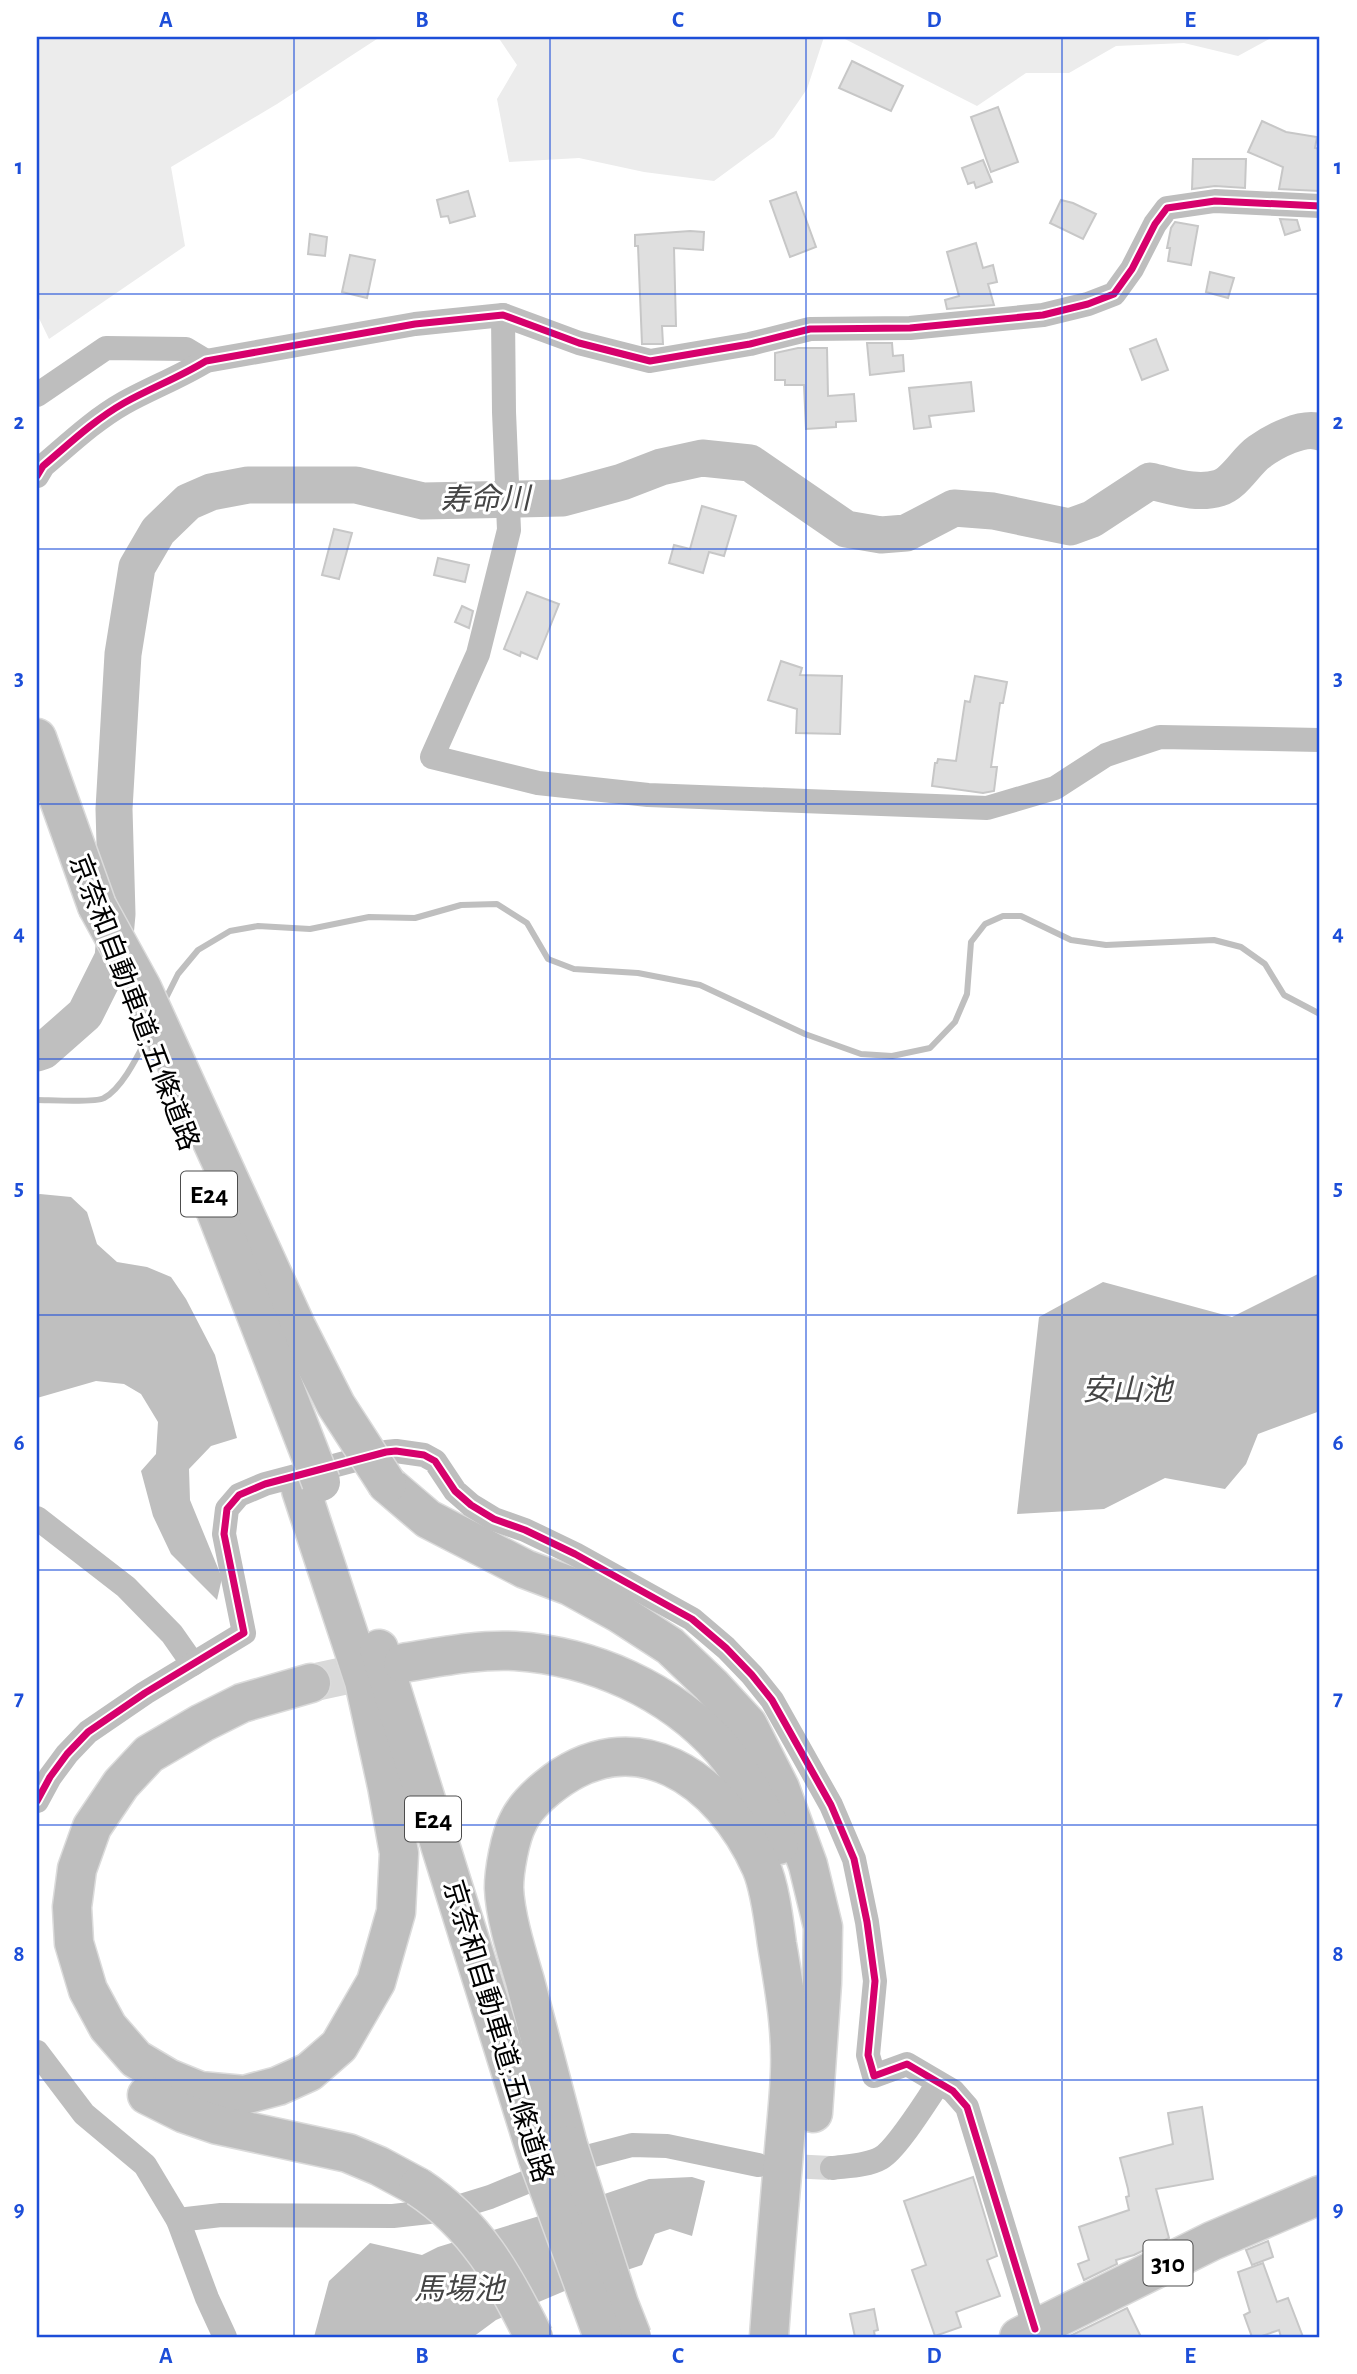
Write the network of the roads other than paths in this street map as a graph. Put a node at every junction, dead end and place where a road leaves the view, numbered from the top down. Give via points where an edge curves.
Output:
1 (1320, 206) edge
2 (503, 315) junction
3 (206, 361) junction
4 (37, 395) edge
5 (37, 475) edge
6 (37, 738) edge
7 (1320, 740) edge
8 (97, 905) junction
9 (311, 1486) junction
10 (37, 1518) edge
11 (193, 1664) junction
12 (780, 1788) junction
13 (37, 1801) edge
14 (37, 2052) edge
15 (790, 2071) junction
16 (938, 2084) junction
17 (553, 2152) junction
18 (758, 2165) tunnel mouth
19 (832, 2168) tunnel mouth
20 (1320, 2195) edge
21 (178, 2220) junction
22 (1027, 2333) edge
23 (225, 2337) edge
24 (534, 2337) edge
25 (603, 2337) edge
26 (632, 2337) edge
27 (769, 2337) edge
28 (796, 2337) edge

1 - 2 street via 1215,201 1167,208 1114,294 1032,316 910,328 810,329 650,361 579,343
2 - 3 street via 415,324
2 - 7 street via 509,530 478,654 432,757 538,783 649,795 987,808 1055,788 1106,755 1160,737
3 - 4 street via 186,349 106,348
3 - 5 street via 97,421
6 - 8 highway, 京奈和自動車道;五條道路 / E24
8 - 9 highway, 京奈和自動車道;五條道路 / E24, bridge via 280,1374
8 - 12 highway, bridge via 142,988 336,1405 387,1484 428,1520 514,1564 570,1586 670,1646 748,1725
9 - 17 highway, 京奈和自動車道;五條道路 / E24 via 405,1727
9 - 24 highway, bridge via 367,1694 399,1853 396,1912 376,1982 339,2046 309,2072 278,2087 244,2095 200,2091 136,2059 108,2027 88,1990 74,1943 72,1907 78,1869 92,1827 121,1784 149,1754 309,1672 239,1687 187,1710 136,1746 106,1777 78,1816 61,1862 53,1915 70,2003 120,2074 147,2095 218,2125 348,2153 436,2200 472,2232
10 - 11 street via 126,1587 172,1634
11 - 13 street via 88,1732 67,1754
11 - 16 street via 244,1633 224,1534 227,1509 239,1495 386,1452 424,1455 435,1461 455,1491 471,1505 575,1554 692,1619 752,1675 811,1767 853,1859 875,1981 868,2055 874,2076 907,2064
12 - 15 highway via 721,1727 667,1684 621,1657 566,1640 509,1633 455,1634 401,1653 513,1651 568,1658 627,1678 670,1703 722,1749 761,1807 786,1857 799,1934 799,2003
12 - 28 highway via 808,1865 823,1927
14 - 21 street via 83,2114 145,2165
15 - 17 highway via 785,1993 765,1881 734,1821 711,1793 669,1766 643,1758 584,1763 540,1794 518,1821 504,1888
15 - 27 highway
16 - 19 street via 881,2158
16 - 22 street via 953,2091 967,2108
17 - 25 highway, 京奈和自動車道;五條道路 / E24, bridge
17 - 26 highway, bridge
18 - 21 street via 667,2146 632,2145 590,2156 490,2197 429,2212 221,2215
20 - 22 highway, 310 via 1212,2241
21 - 23 street

